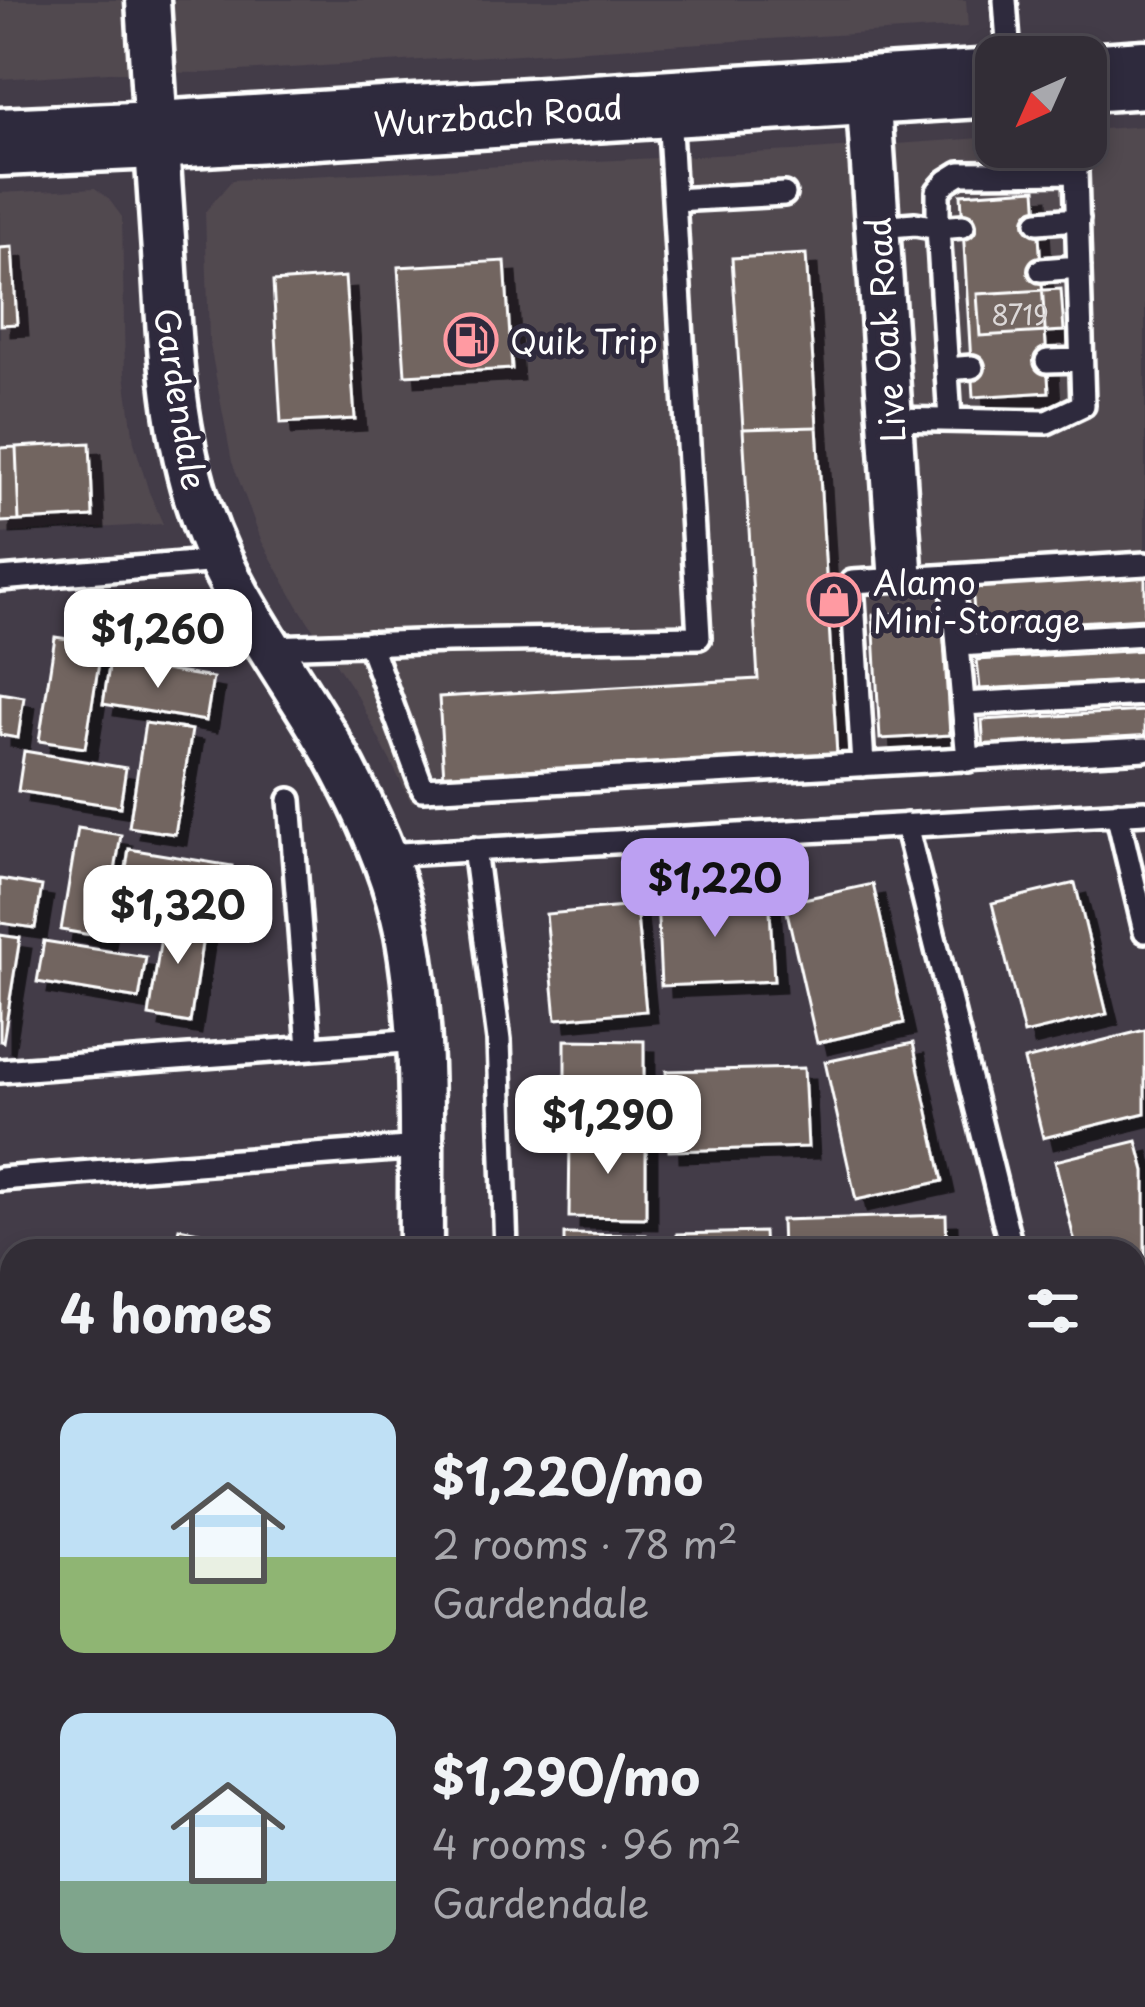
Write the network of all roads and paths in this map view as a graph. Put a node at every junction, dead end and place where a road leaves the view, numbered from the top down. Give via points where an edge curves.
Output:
1 (148, 0) edge
2 (1005, 0) edge
3 (1008, 36) edge
4 (1145, 74) edge
5 (1107, 77) edge
6 (975, 84) edge
7 (868, 91) junction
8 (668, 104) junction
9 (156, 135) junction
10 (0, 142) edge
11 (1076, 168) edge
12 (1076, 172) junction
13 (784, 194) dead end
14 (674, 200) junction
15 (1078, 219) junction
16 (1038, 222) dead end
17 (963, 226) dead end
18 (877, 227) junction
19 (938, 228) junction
20 (1079, 267) junction
21 (1041, 270) dead end
22 (965, 274) dead end
23 (942, 276) junction
24 (1082, 359) junction
25 (1046, 361) dead end
26 (972, 367) dead end
27 (947, 369) junction
28 (890, 419) junction
29 (950, 420) junction
30 (219, 561) junction
31 (1145, 564) edge
32 (901, 574) junction
33 (952, 576) junction
34 (0, 579) edge
35 (1145, 634) edge
36 (369, 643) junction
37 (958, 645) junction
38 (272, 647) junction
39 (1145, 694) edge
40 (963, 704) junction
41 (1145, 749) edge
42 (968, 760) junction
43 (862, 765) junction
44 (290, 800) dead end
45 (1145, 812) edge
46 (1117, 813) junction
47 (906, 825) junction
48 (474, 849) junction
49 (383, 855) junction
50 (1145, 931) edge
51 (419, 1040) junction
52 (309, 1048) junction
53 (0, 1071) edge
54 (420, 1147) junction
55 (0, 1179) edge
56 (421, 1239) edge
57 (506, 1239) edge
58 (1009, 1239) edge

1 - 9 street, Gardendale
2 - 3 lane
4 - 5 main road
6 - 7 main road, Wurzbach Road
7 - 8 main road, Wurzbach Road
7 - 18 street, Live Oak Road
8 - 9 main road, Wurzbach Road
8 - 14 lane
9 - 10 main road, Wurzbach Road
9 - 30 street, Gardendale via 172,379 184,453
11 - 12 lane
12 - 15 lane
12 - 19 lane via 960,173 938,191
13 - 14 lane
14 - 36 lane via 699,637
15 - 16 lane
15 - 20 lane
17 - 19 lane
18 - 19 lane
18 - 28 street, Live Oak Road
19 - 23 lane
20 - 21 lane
20 - 24 lane
22 - 23 lane
23 - 27 lane
24 - 25 lane
24 - 29 lane via 1083,405 1047,422
26 - 27 lane
27 - 29 lane
28 - 29 lane
28 - 32 street, Live Oak Road
30 - 34 lane
30 - 38 street, Gardendale
31 - 33 lane
32 - 33 lane
32 - 43 lane via 852,582
33 - 37 lane
35 - 37 lane
36 - 38 lane
36 - 43 lane via 424,789
37 - 40 lane
38 - 49 street, Gardendale via 348,776
39 - 40 lane
40 - 42 lane
41 - 42 lane
42 - 43 lane
44 - 52 lane
45 - 46 lane
46 - 47 lane
46 - 50 lane
47 - 48 lane
47 - 58 lane
48 - 49 lane
48 - 57 lane via 500,1040
49 - 51 street, Gardendale via 406,935
51 - 52 lane
51 - 54 street, Gardendale
52 - 53 lane
54 - 55 lane
54 - 56 street, Gardendale

